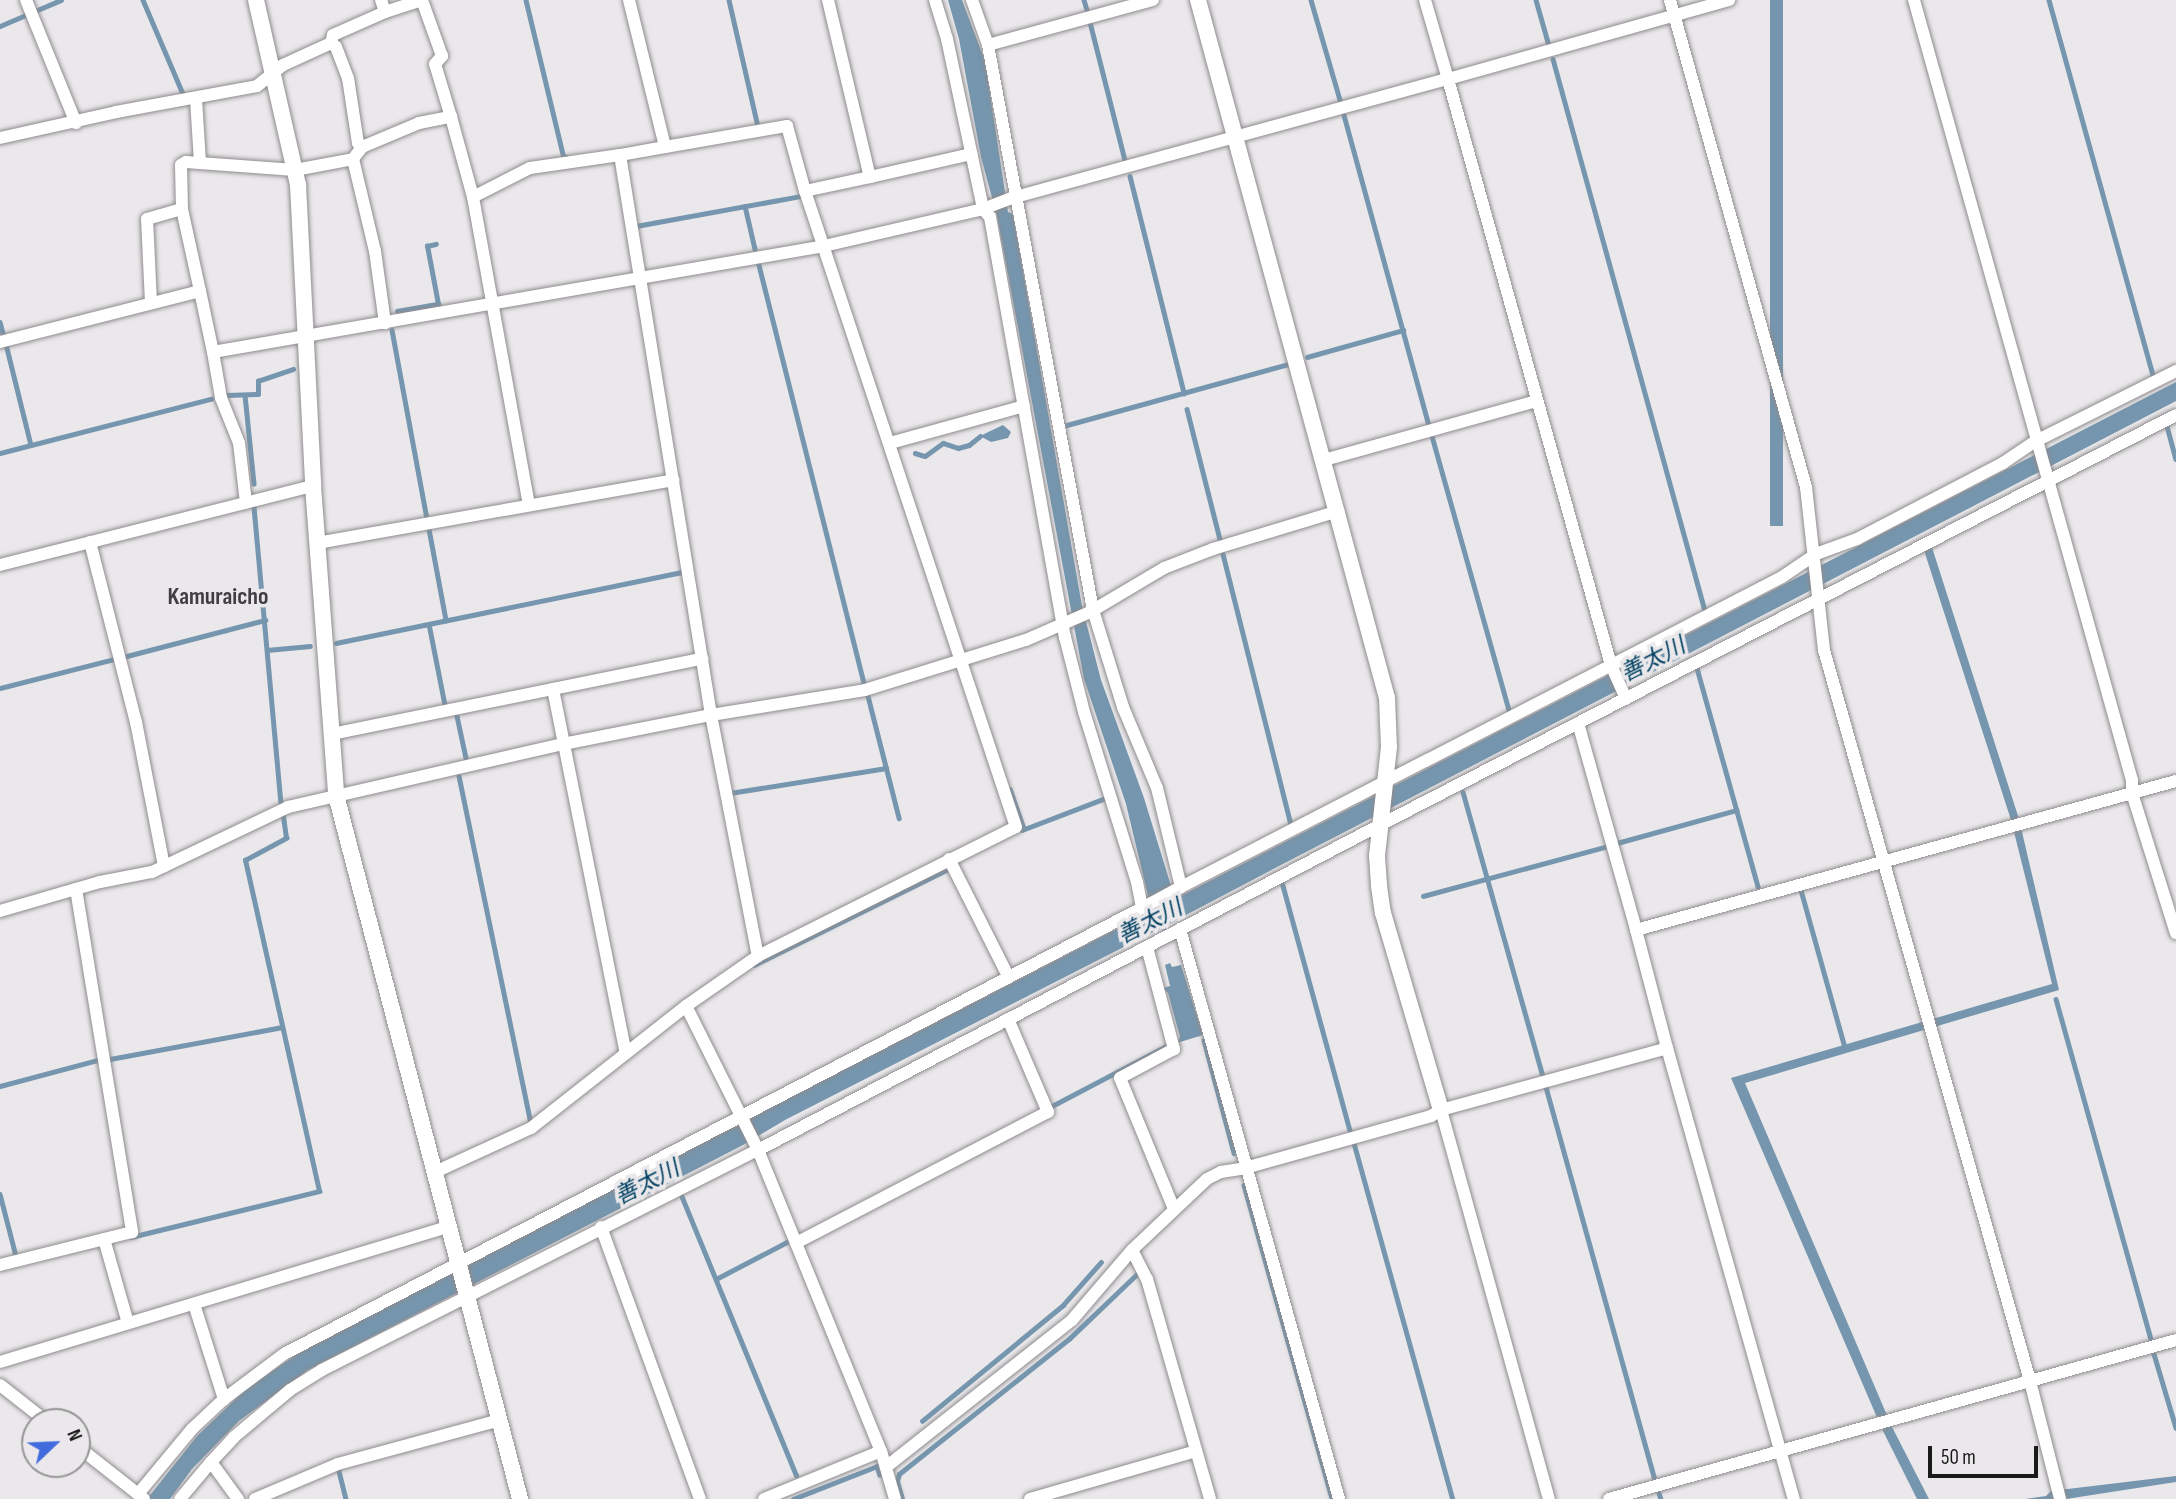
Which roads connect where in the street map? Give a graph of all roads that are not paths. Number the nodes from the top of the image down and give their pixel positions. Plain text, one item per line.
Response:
1 (26, 0) edge
2 (256, 0) edge
3 (422, 0) edge
4 (629, 0) edge
5 (828, 0) edge
6 (935, 0) edge
7 (972, 0) edge
8 (1153, 0) edge
9 (1198, 0) edge
10 (1425, 0) edge
11 (1670, 0) edge
12 (1730, 0) edge
13 (1914, 0) edge
14 (383, 6) edge
15 (1674, 15) junction
16 (331, 43) junction
17 (988, 45) junction
18 (275, 74) junction
19 (1448, 79) junction
20 (196, 99) junction
21 (451, 117) junction
22 (76, 122) junction
23 (1236, 137) junction
24 (0, 138) edge
25 (362, 147) junction
26 (665, 147) junction
27 (971, 154) junction
28 (620, 155) junction
29 (353, 159) junction
30 (200, 163) junction
31 (295, 170) junction
32 (870, 177) junction
33 (805, 191) junction
34 (473, 197) junction
35 (1015, 197) junction
36 (987, 208) junction
37 (182, 209) junction
38 (824, 246) junction
39 (640, 277) junction
40 (200, 291) junction
41 (151, 303) junction
42 (493, 303) junction
43 (386, 323) junction
44 (304, 337) junction
45 (0, 342) edge
46 (213, 352) junction
47 (2176, 371) edge
48 (1537, 401) junction
49 (1024, 406) junction
50 (2176, 415) edge
51 (890, 443) junction
52 (2037, 443) junction
53 (1324, 460) junction
54 (2047, 479) junction
55 (673, 480) junction
56 (313, 486) junction
57 (246, 503) junction
58 (529, 505) junction
59 (1338, 512) junction
60 (90, 542) junction
61 (317, 543) junction
62 (1816, 557) junction
63 (0, 565) edge
64 (1818, 597) junction
65 (1092, 611) junction
66 (1067, 623) junction
67 (702, 659) junction
68 (963, 660) junction
69 (1611, 666) junction
70 (552, 689) junction
71 (1625, 696) junction
72 (712, 715) junction
73 (1578, 723) junction
74 (331, 734) junction
75 (563, 744) junction
76 (2176, 780) edge
77 (1384, 782) junction
78 (2132, 793) junction
79 (336, 795) junction
80 (1380, 823) junction
81 (948, 859) junction
82 (1883, 860) junction
83 (164, 866) junction
84 (1181, 887) junction
85 (76, 889) junction
86 (1142, 908) junction
87 (0, 911) edge
88 (1180, 929) junction
89 (1636, 930) junction
90 (2176, 933) edge
91 (1147, 947) junction
92 (758, 956) junction
93 (1008, 976) junction
94 (686, 1006) junction
95 (1008, 1019) junction
96 (1667, 1048) junction
97 (626, 1053) junction
98 (1441, 1110) junction
99 (741, 1117) junction
100 (756, 1146) junction
101 (1245, 1168) junction
102 (435, 1172) junction
103 (1174, 1209) junction
104 (450, 1226) junction
105 (601, 1227) junction
106 (104, 1239) junction
107 (796, 1243) junction
108 (1132, 1250) junction
109 (460, 1262) junction
110 (0, 1265) edge
111 (468, 1294) junction
112 (194, 1304) junction
113 (128, 1324) junction
114 (2176, 1340) edge
115 (0, 1362) edge
116 (2030, 1381) junction
117 (0, 1385) edge
118 (224, 1399) junction
119 (29, 1408) edge
120 (500, 1420) junction
121 (881, 1451) junction
122 (1196, 1451) junction
123 (1781, 1451) junction
124 (91, 1457) edge
125 (211, 1462) junction
126 (887, 1466) junction
127 (2059, 1493) edge
128 (141, 1497) edge
129 (180, 1499) edge
130 (238, 1499) edge
131 (255, 1499) edge
132 (520, 1499) edge
133 (700, 1499) edge
134 (764, 1499) edge
135 (895, 1499) edge
136 (1030, 1499) edge
137 (1210, 1499) edge
138 (1339, 1499) edge
139 (1549, 1499) edge
140 (1609, 1499) edge
141 (1794, 1499) edge

1 - 22 street
2 - 18 street
3 - 14 street
3 - 21 street
4 - 26 street
5 - 32 street
6 - 27 street
7 - 17 street
8 - 17 street
9 - 23 street
10 - 19 street
11 - 15 street
12 - 15 street
13 - 52 street
14 - 16 street
15 - 19 street
15 - 62 street
16 - 18 street
16 - 25 street
17 - 35 street
18 - 20 street
18 - 31 street
19 - 23 street
19 - 48 street
20 - 22 street
20 - 30 street
21 - 25 street
21 - 34 street
22 - 24 street
23 - 35 street
23 - 53 street
25 - 29 street
26 - 28 street
26 - 33 street
27 - 32 street
27 - 36 street
28 - 34 street
28 - 39 street
29 - 31 street
29 - 43 street
30 - 31 street
30 - 37 street
31 - 44 street
32 - 33 street
33 - 38 street
34 - 42 street
35 - 36 street
35 - 65 street
36 - 38 street
36 - 49 street
37 - 40 street
37 - 41 street
38 - 39 street
38 - 51 street
39 - 42 street
39 - 55 street
40 - 41 street
40 - 46 street
41 - 45 street
42 - 43 street
42 - 58 street
43 - 44 street
44 - 46 street
44 - 56 street
46 - 57 street
47 - 52 street
48 - 53 street
48 - 69 street
49 - 51 street
49 - 66 street
50 - 54 street
51 - 68 street
52 - 54 street
52 - 62 street
53 - 59 street
54 - 64 street
54 - 78 street
55 - 58 street
55 - 67 street
56 - 57 street
56 - 61 street
57 - 60 street
58 - 61 street
59 - 65 street
59 - 77 street
60 - 63 street
60 - 83 street
61 - 74 street
62 - 64 street
62 - 69 street
64 - 71 street
64 - 82 street
65 - 66 street
65 - 84 street
66 - 68 street
66 - 86 street
67 - 70 street
67 - 72 street
68 - 72 street
68 - 81 street
69 - 71 street
69 - 77 street
70 - 74 street
70 - 75 street
71 - 73 street
72 - 75 street
72 - 92 street
73 - 80 street
73 - 89 street
74 - 79 street
75 - 79 street
75 - 97 street
76 - 78 street
77 - 80 street
77 - 84 street
78 - 82 street
78 - 90 street
79 - 83 street
79 - 102 street
80 - 88 street
80 - 98 street
81 - 92 street
81 - 93 street
82 - 89 street
82 - 116 street
83 - 85 street
84 - 86 street
85 - 87 street
85 - 106 street
86 - 93 street
88 - 91 street
88 - 101 street
89 - 96 street
91 - 95 street
91 - 103 street
92 - 94 street
93 - 99 street
94 - 97 street
94 - 99 street
95 - 100 street
95 - 107 street
96 - 98 street
96 - 123 street
97 - 102 street
98 - 101 street
98 - 139 street
99 - 100 street
99 - 109 street
100 - 105 street
100 - 107 street
101 - 103 street
101 - 138 street
102 - 104 street
103 - 108 street
104 - 109 street
104 - 112 street
105 - 111 street
105 - 133 street
106 - 110 street
106 - 113 street
107 - 121 street
108 - 122 street
108 - 126 street
109 - 111 street
109 - 118 street
111 - 120 street
111 - 125 street
112 - 113 street
112 - 118 street
113 - 115 street
114 - 116 street
116 - 123 street
116 - 127 street
117 - 119 street
118 - 128 street
120 - 131 street
120 - 132 street
121 - 126 street
121 - 134 street
122 - 136 street
122 - 137 street
123 - 140 street
123 - 141 street
124 - 128 street
125 - 129 street
125 - 130 street
126 - 135 street

